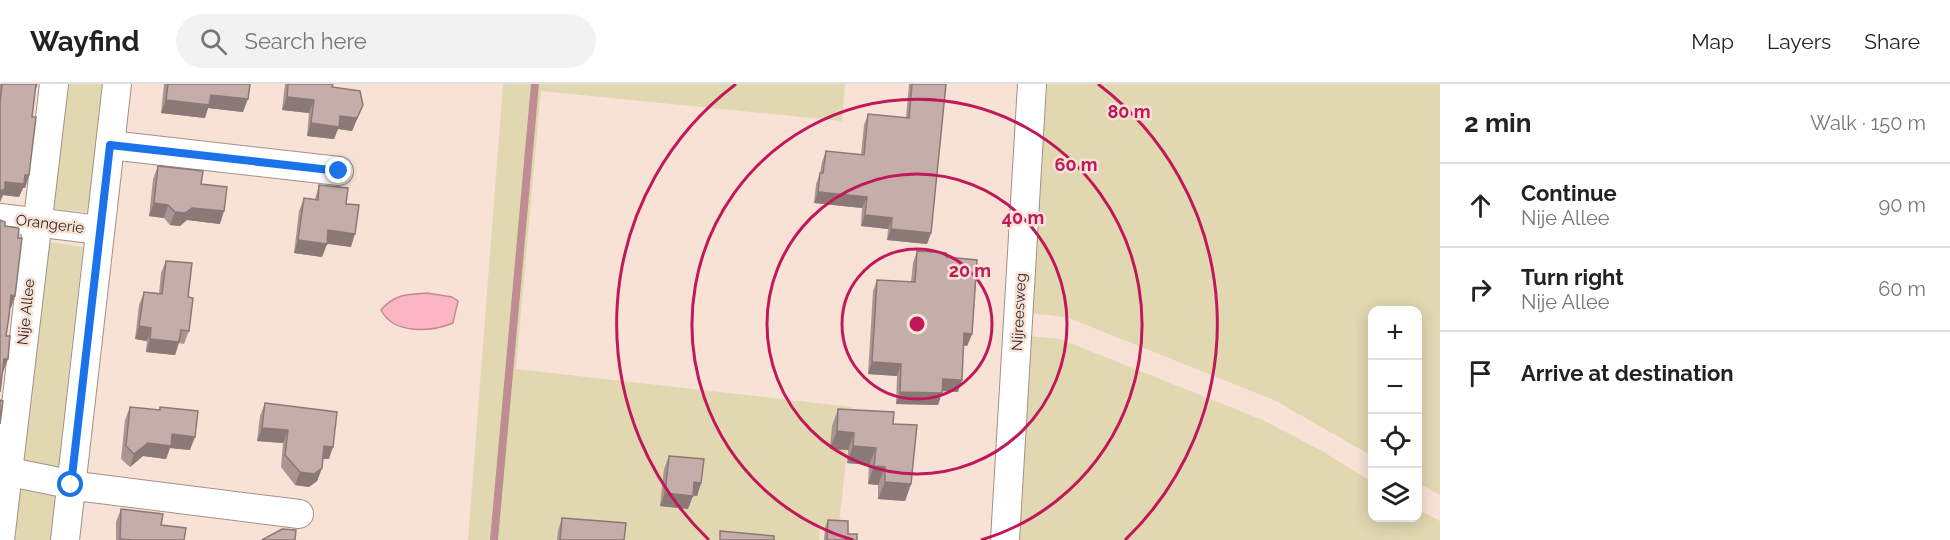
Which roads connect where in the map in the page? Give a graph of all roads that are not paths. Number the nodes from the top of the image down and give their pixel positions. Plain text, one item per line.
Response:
1 (54, 84) edge
2 (117, 84) edge
3 (1032, 84) edge
4 (110, 145) junction
5 (339, 171) dead end
6 (0, 218) edge
7 (36, 222) junction
8 (100, 230) junction
9 (4, 471) edge
10 (71, 485) junction
11 (299, 514) dead end
12 (0, 540) edge
13 (65, 540) edge
14 (1005, 540) edge

1 - 7 street, Nije Allee
2 - 4 street
3 - 14 street, Nijreesweg
4 - 5 street
4 - 8 street
6 - 7 street, Orangerie
7 - 8 street, Orangerie
7 - 9 street, Nije Allee
8 - 10 street
9 - 10 street
9 - 12 street, Nije Allee
10 - 11 street
10 - 13 street

